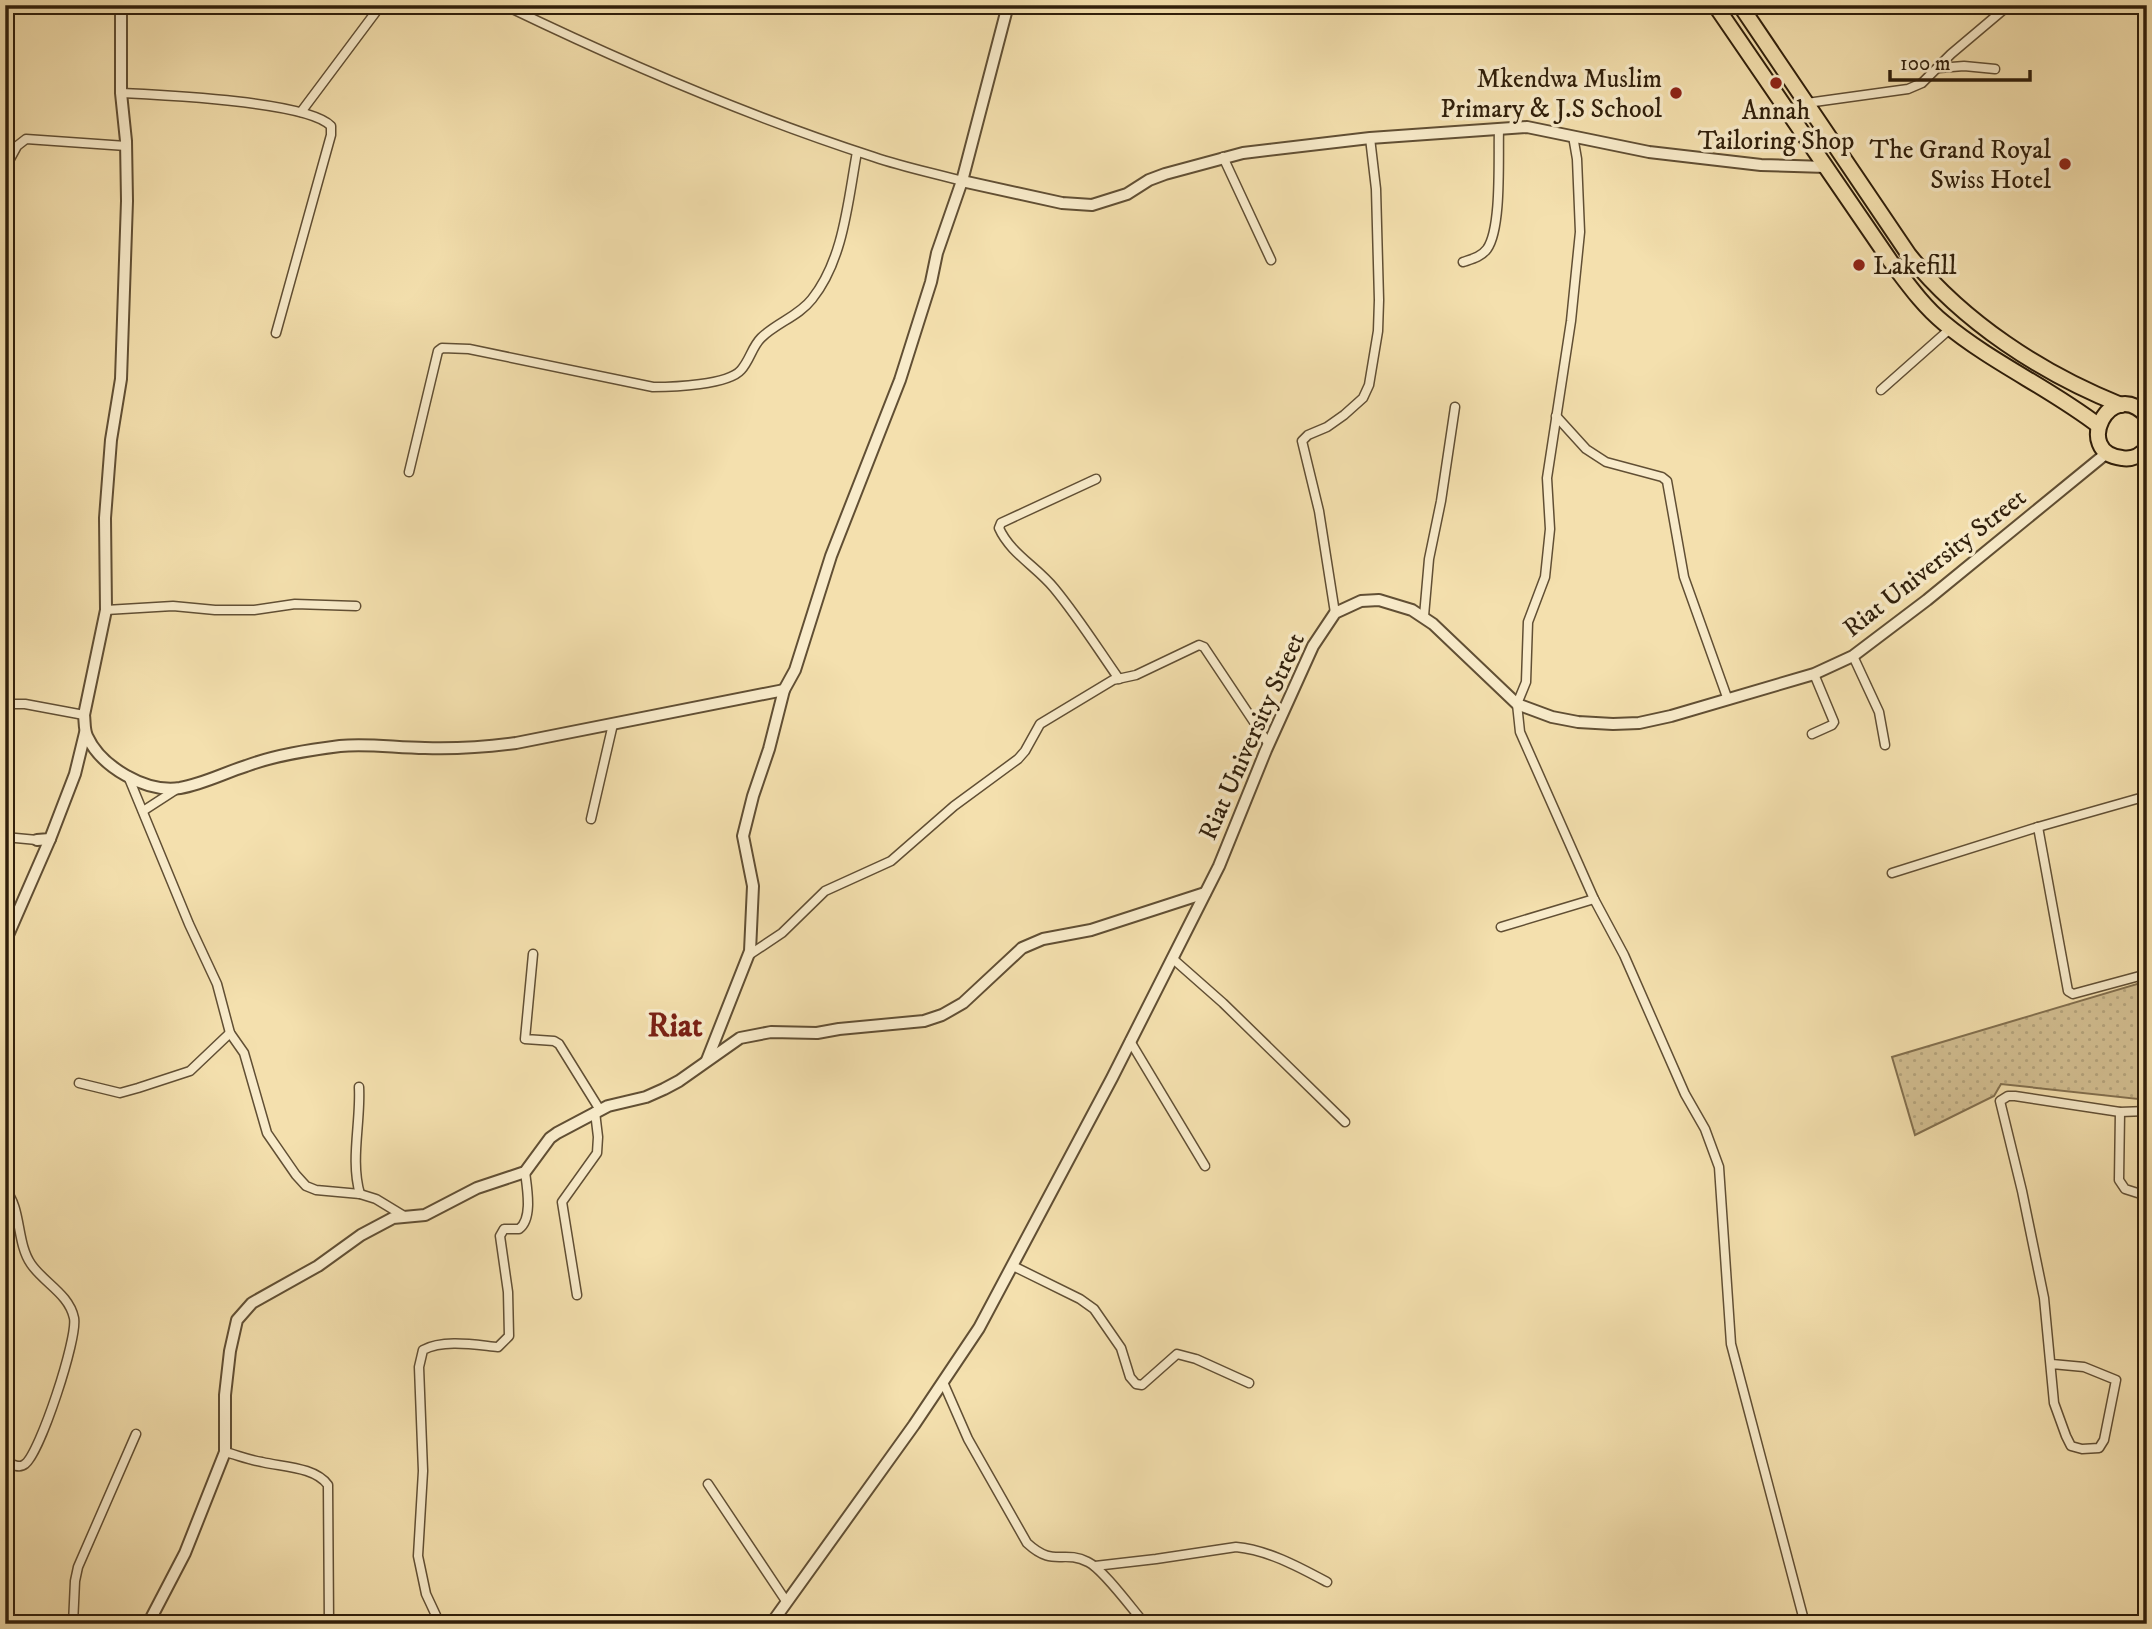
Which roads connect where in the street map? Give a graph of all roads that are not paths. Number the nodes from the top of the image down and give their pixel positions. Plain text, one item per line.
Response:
1 (121, 5) edge
2 (381, 5) edge
3 (503, 5) edge
4 (1008, 5) edge
5 (1715, 5) edge
6 (1740, 5) edge
7 (2009, 5) edge
8 (1939, 68) junction
9 (1994, 69) dead end
10 (121, 93) junction
11 (1807, 103) junction
12 (301, 112) junction
13 (1499, 129) junction
14 (1573, 135) junction
15 (1370, 138) junction
16 (127, 146) junction
17 (858, 152) junction
18 (1223, 157) junction
19 (1826, 167) junction
20 (5, 168) edge
21 (962, 181) junction
22 (1271, 260) dead end
23 (1463, 262) dead end
24 (1951, 328) junction
25 (276, 332) dead end
26 (1881, 390) dead end
27 (2121, 405) junction
28 (1455, 407) dead end
29 (1556, 416) junction
30 (2147, 416) edge
31 (2099, 426) junction
32 (2146, 451) edge
33 (2108, 452) junction
34 (409, 472) dead end
35 (1096, 478) dead end
36 (356, 606) dead end
37 (106, 610) junction
38 (1335, 613) junction
39 (1424, 616) junction
40 (1853, 656) junction
41 (1814, 674) junction
42 (1119, 678) junction
43 (784, 690) junction
44 (1728, 700) junction
45 (5, 704) edge
46 (1517, 704) junction
47 (84, 715) junction
48 (613, 724) junction
49 (85, 733) junction
50 (1812, 734) dead end
51 (1268, 743) junction
52 (1885, 745) dead end
53 (128, 776) junction
54 (179, 788) junction
55 (2147, 796) edge
56 (143, 811) junction
57 (591, 819) dead end
58 (2038, 827) junction
59 (5, 837) edge
60 (50, 839) junction
61 (37, 840) joint
62 (1892, 873) dead end
63 (1205, 893) junction
64 (1594, 898) junction
65 (1501, 927) dead end
66 (5, 942) edge
67 (533, 954) dead end
68 (749, 954) junction
69 (1172, 958) junction
70 (2147, 974) edge
71 (230, 1033) junction
72 (1130, 1041) junction
73 (705, 1063) junction
74 (79, 1083) dead end
75 (359, 1087) dead end
76 (597, 1111) junction
77 (2147, 1111) edge
78 (2120, 1112) junction
79 (1345, 1122) dead end
80 (1205, 1166) dead end
81 (525, 1172) junction
82 (5, 1189) edge
83 (360, 1194) junction
84 (2147, 1196) edge
85 (404, 1216) junction
86 (1013, 1266) junction
87 (577, 1295) dead end
88 (2052, 1364) junction
89 (943, 1382) junction
90 (1250, 1383) dead end
91 (136, 1434) dead end
92 (225, 1452) junction
93 (5, 1461) edge
94 (708, 1484) dead end
95 (1095, 1566) junction
96 (1327, 1582) dead end
97 (786, 1601) junction
98 (73, 1624) edge
99 (148, 1624) edge
100 (329, 1624) edge
101 (440, 1624) edge
102 (771, 1624) edge
103 (1145, 1624) edge
104 (1805, 1624) edge

1 - 10 street
2 - 12 street
3 - 17 street
4 - 21 street
5 - 19 highway
6 - 11 highway
7 - 8 street
8 - 9 street
8 - 11 street
10 - 12 street
10 - 16 street
11 - 27 highway
12 - 25 street
13 - 14 street
13 - 15 street
13 - 23 street
14 - 19 street
14 - 29 street
15 - 18 street
15 - 38 street
16 - 20 street
16 - 37 street
17 - 21 street
17 - 34 street
18 - 21 street
18 - 22 street
19 - 24 highway
21 - 43 street
24 - 26 street
24 - 31 highway
27 - 30 highway
27 - 31 highway
28 - 39 street
29 - 44 street
29 - 46 street
31 - 33 highway
32 - 33 highway
33 - 40 street, Riat University Street
35 - 42 street
36 - 37 street
37 - 47 street
38 - 39 street, Riat University Street
38 - 51 street, Riat University Street
39 - 46 street, Riat University Street
40 - 41 street, Riat University Street
40 - 52 street
41 - 44 street, Riat University Street
41 - 50 street
42 - 51 street
42 - 68 street
43 - 48 street
43 - 68 street
44 - 46 street, Riat University Street
45 - 47 street
46 - 64 street
47 - 49 street
48 - 54 street
48 - 57 street
49 - 53 street
49 - 60 street
51 - 63 street, Riat University Street
53 - 54 street
53 - 56 street
54 - 56 street
55 - 58 street
56 - 71 street
58 - 62 street
58 - 70 street
59 - 61 street
60 - 61 street
60 - 66 street
63 - 69 street, Riat University Street
63 - 73 street
64 - 65 street
64 - 104 street
67 - 76 street
68 - 73 street
69 - 72 street, Riat University Street
69 - 79 street
71 - 74 street
71 - 83 street
72 - 80 street
72 - 86 street, Riat University Street
73 - 76 street
75 - 83 street
76 - 81 street
76 - 87 street
77 - 78 street
78 - 84 street
78 - 88 street
81 - 85 street
81 - 101 street
82 - 93 street
83 - 85 street
85 - 92 street
86 - 89 street, Riat University Street
86 - 90 street
88 - 88 street
89 - 95 street
89 - 97 street, Riat University Street
91 - 98 street
92 - 99 street
92 - 100 street
94 - 97 street
95 - 96 street
95 - 103 street
97 - 102 street, Riat University Street

